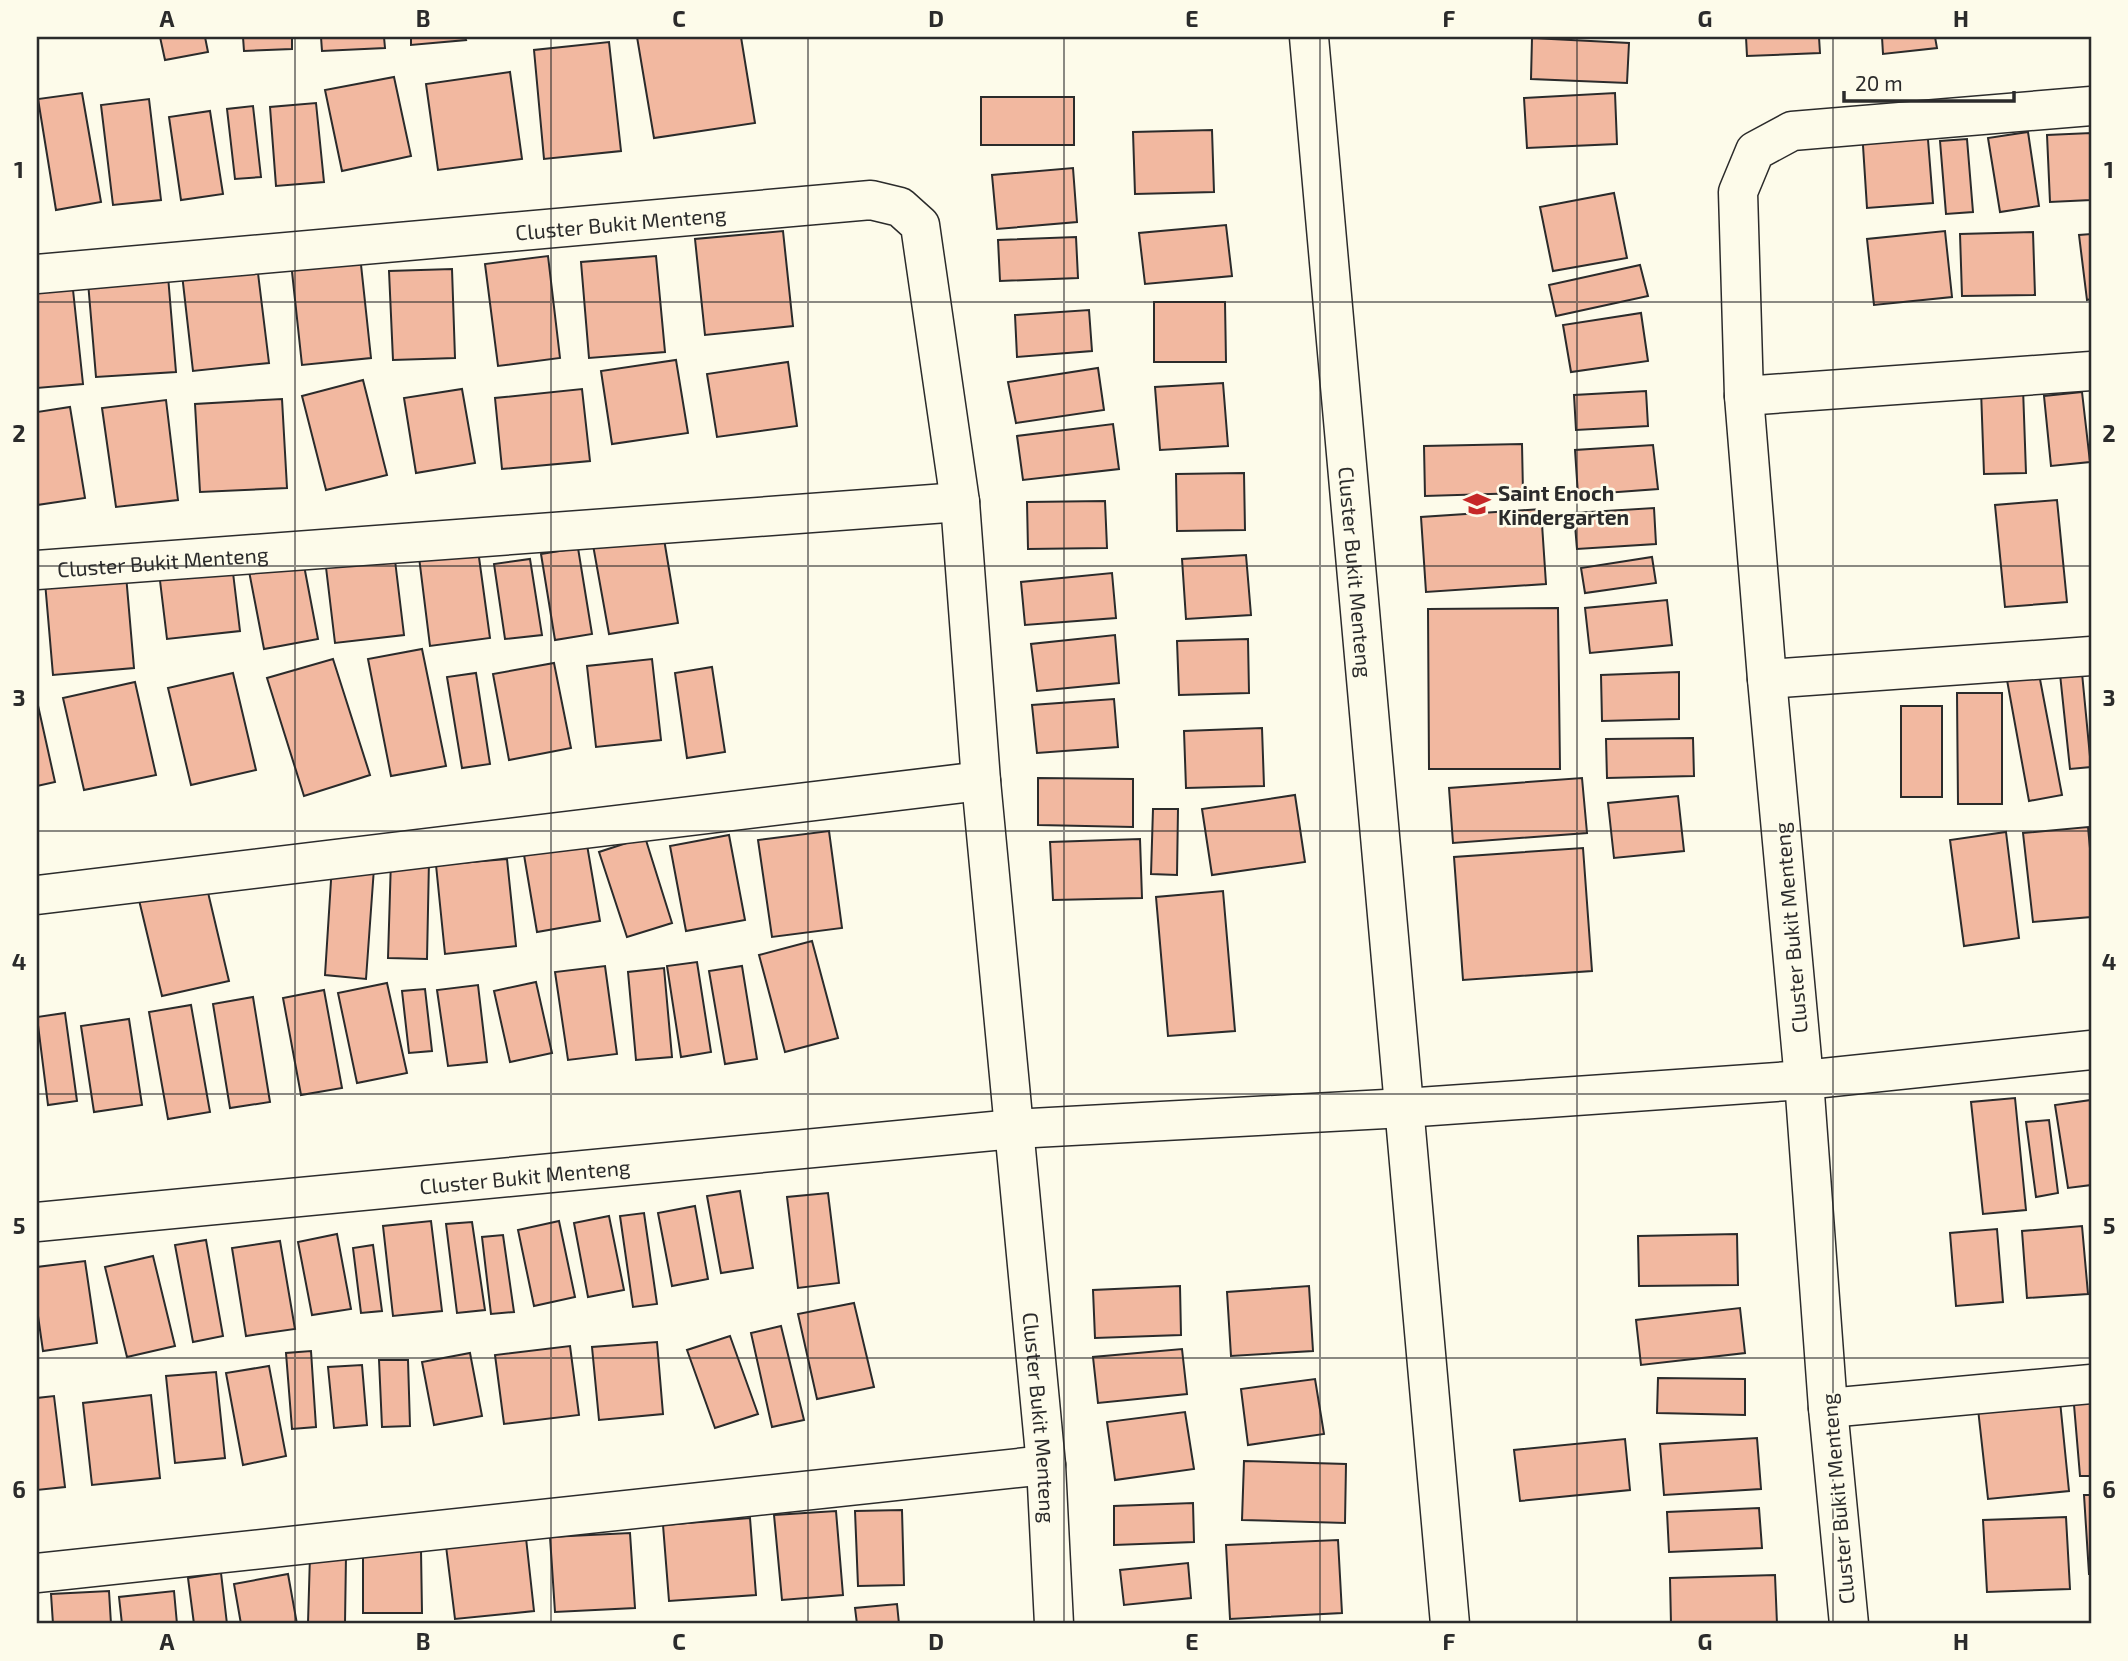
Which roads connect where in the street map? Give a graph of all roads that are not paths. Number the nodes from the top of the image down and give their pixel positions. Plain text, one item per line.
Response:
1 (1309, 37) edge
2 (2091, 106) edge
3 (37, 274) edge
4 (2091, 371) edge
5 (1744, 396) junction
6 (960, 502) junction
7 (37, 570) edge
8 (2091, 656) edge
9 (1767, 678) junction
10 (981, 781) junction
11 (37, 895) edge
12 (2091, 1050) edge
13 (1804, 1080) junction
14 (1404, 1108) junction
15 (1014, 1129) junction
16 (37, 1222) edge
17 (2091, 1384) edge
18 (1828, 1408) junction
19 (1045, 1465) junction
20 (37, 1573) edge
21 (1054, 1624) edge
22 (1450, 1624) edge
23 (1849, 1624) edge

1 - 14 street, Cluster Bukit Menteng
2 - 5 street, Cluster Bukit Menteng
3 - 6 street, Cluster Bukit Menteng
4 - 5 street
5 - 9 street, Cluster Bukit Menteng
6 - 7 street, Cluster Bukit Menteng
6 - 10 street, Cluster Bukit Menteng
8 - 9 street
9 - 13 street, Cluster Bukit Menteng
10 - 11 street
10 - 15 street, Cluster Bukit Menteng
12 - 13 street, Cluster Bukit Menteng
13 - 14 street, Cluster Bukit Menteng
13 - 18 street, Cluster Bukit Menteng
14 - 15 street, Cluster Bukit Menteng
14 - 22 street, Cluster Bukit Menteng
15 - 16 street, Cluster Bukit Menteng
15 - 19 street, Cluster Bukit Menteng
17 - 18 street
18 - 23 street, Cluster Bukit Menteng
19 - 20 street
19 - 21 street, Cluster Bukit Menteng

